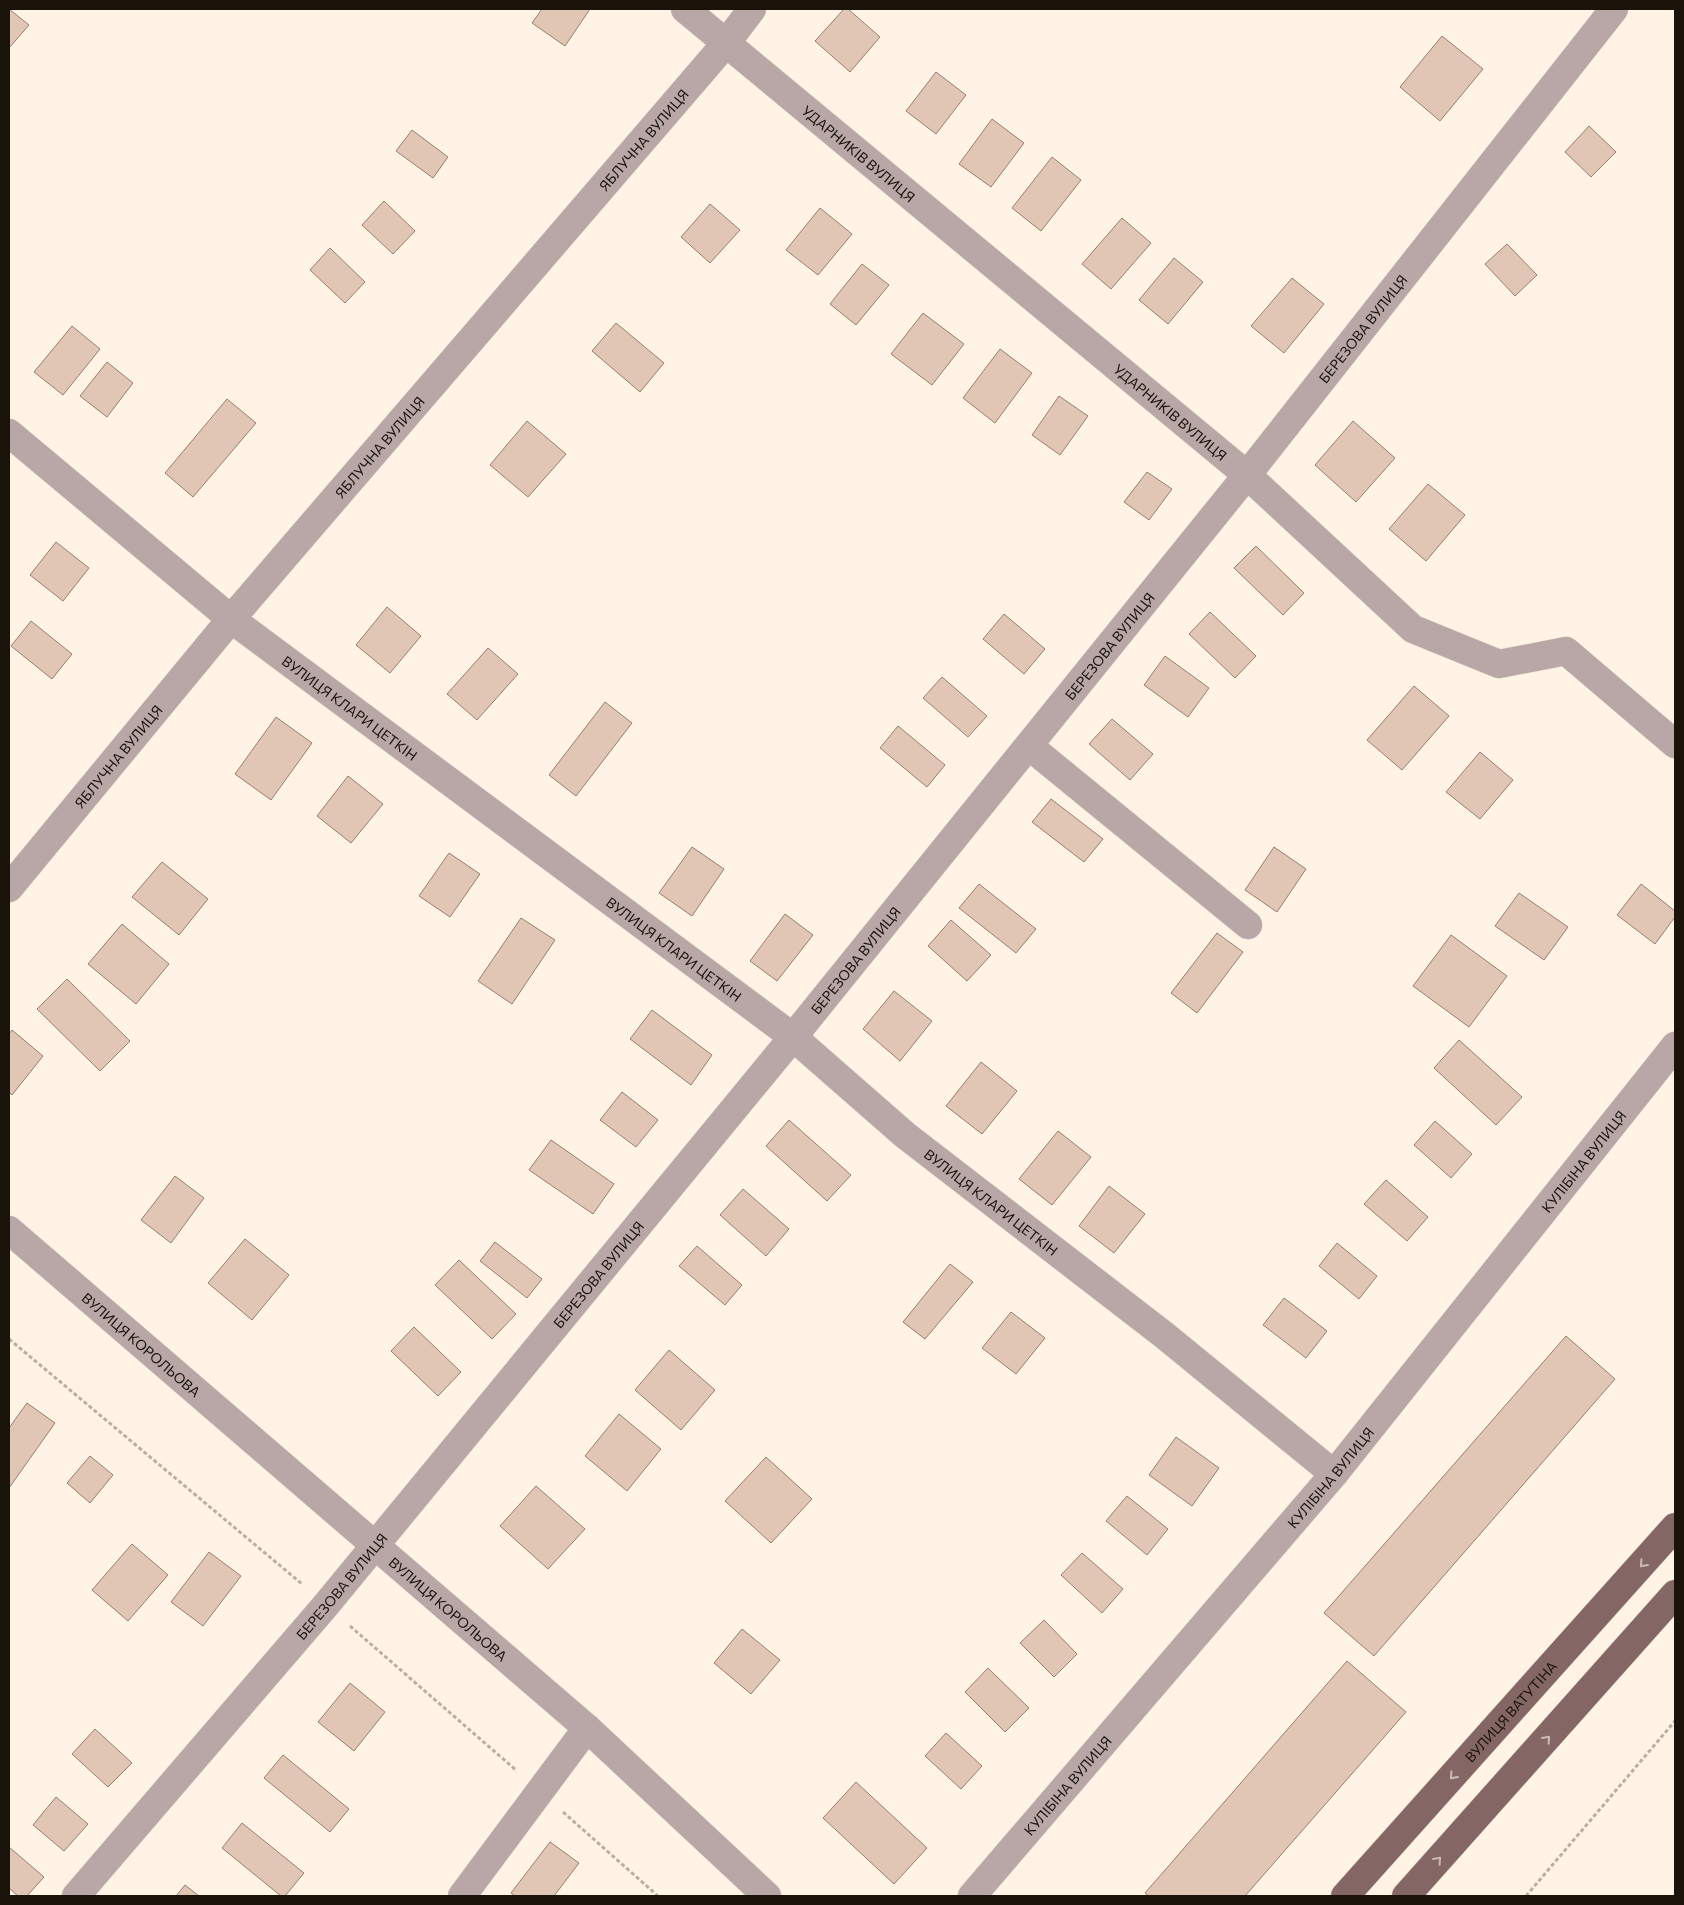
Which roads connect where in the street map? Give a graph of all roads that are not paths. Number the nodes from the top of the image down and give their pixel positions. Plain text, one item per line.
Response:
1 (685, 9) edge
2 (752, 9) edge
3 (1614, 9) edge
4 (727, 42) junction
5 (9, 433) edge
6 (1247, 475) junction
7 (231, 620) junction
8 (1675, 744) edge
9 (1028, 746) junction
10 (9, 888) edge
11 (1248, 925) dead end
12 (793, 1036) junction
13 (1675, 1046) edge
14 (9, 1230) edge
15 (1334, 1474) junction
16 (1675, 1527) edge
17 (375, 1546) junction
18 (1675, 1594) edge
19 (588, 1728) junction
20 (76, 1896) edge
21 (462, 1896) edge
22 (767, 1896) edge
23 (972, 1896) edge
24 (1345, 1896) edge
25 (1406, 1896) edge

1 - 4 street, УДАРНИКІВ ВУЛИЦЯ
2 - 4 street, ЯБЛУЧНА ВУЛИЦЯ
3 - 6 street, БЕРЕЗОВА ВУЛИЦЯ
4 - 6 street, УДАРНИКІВ ВУЛИЦЯ
4 - 7 street, ЯБЛУЧНА ВУЛИЦЯ
5 - 7 street, ВУЛИЦЯ КЛАРИ ЦЕТКІН
6 - 8 street, УДАРНИКІВ ВУЛИЦЯ
6 - 9 street, БЕРЕЗОВА ВУЛИЦЯ
7 - 10 street, ЯБЛУЧНА ВУЛИЦЯ
7 - 12 street, ВУЛИЦЯ КЛАРИ ЦЕТКІН
9 - 11 street
9 - 12 street, БЕРЕЗОВА ВУЛИЦЯ
12 - 15 street, ВУЛИЦЯ КЛАРИ ЦЕТКІН
12 - 17 street, БЕРЕЗОВА ВУЛИЦЯ
13 - 15 street, КУЛІБІНА ВУЛИЦЯ
14 - 17 street, ВУЛИЦЯ КОРОЛЬОВА
15 - 23 street, КУЛІБІНА ВУЛИЦЯ
16 -> 24 main road, ВУЛИЦЯ ВАТУТІНА
17 - 19 street, ВУЛИЦЯ КОРОЛЬОВА
17 - 20 street, БЕРЕЗОВА ВУЛИЦЯ
25 -> 18 main road
19 - 21 street
19 - 22 street, ВУЛИЦЯ КОРОЛЬОВА

